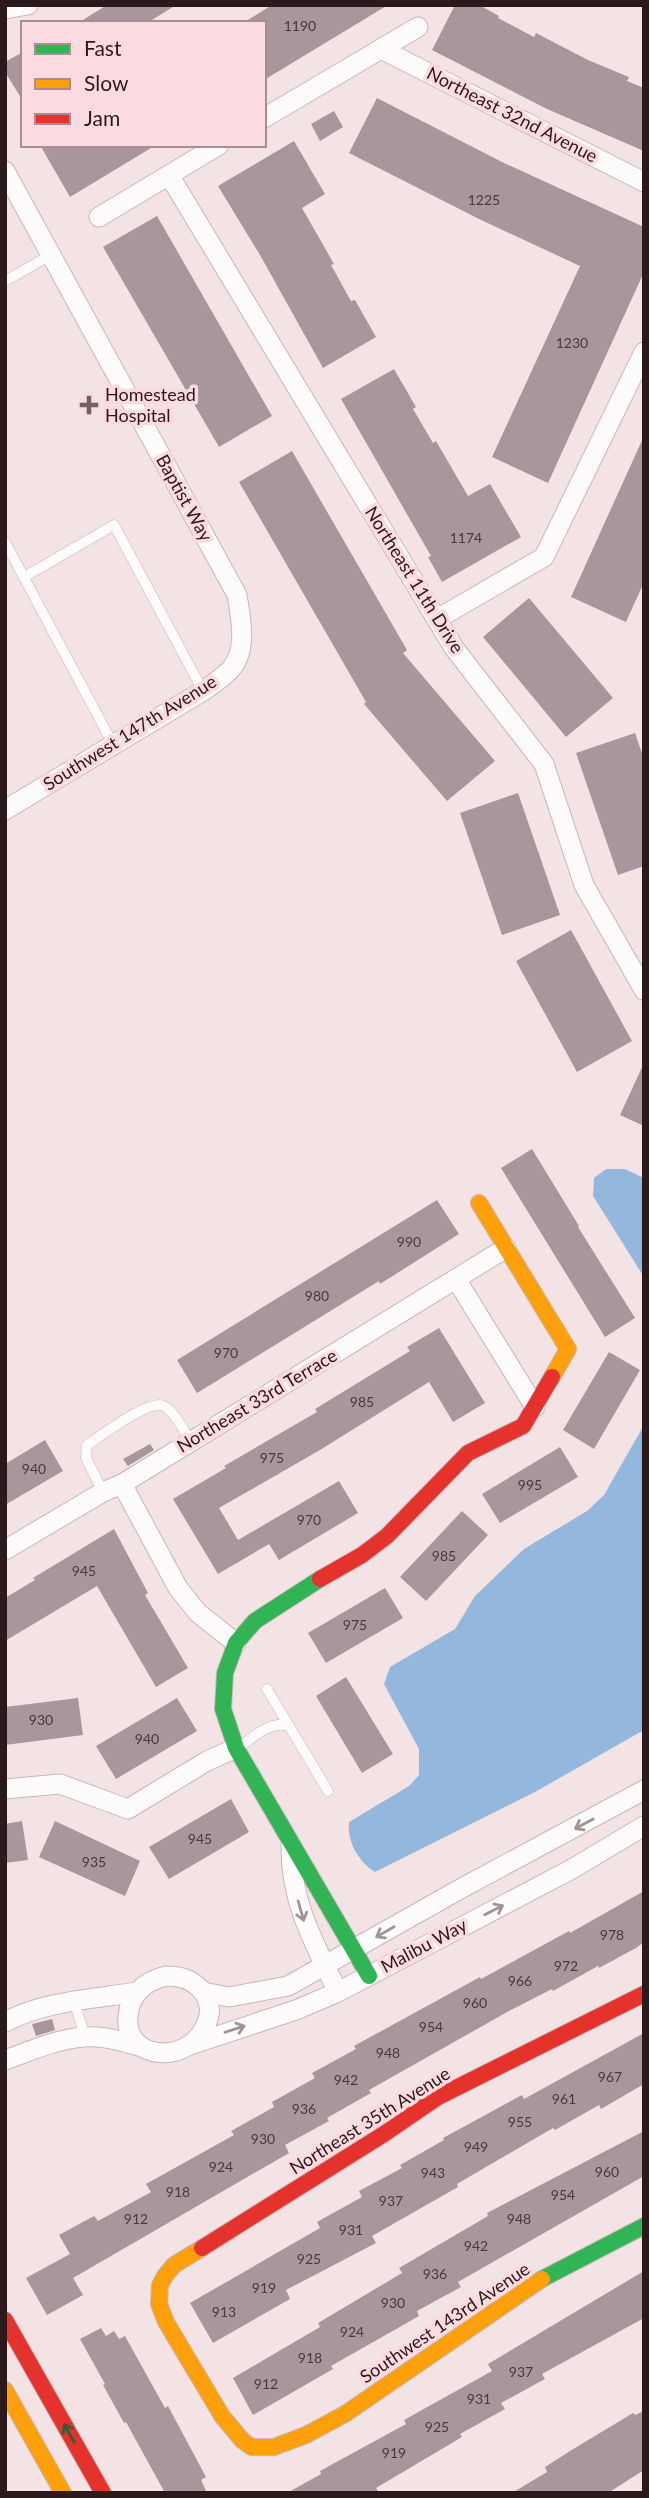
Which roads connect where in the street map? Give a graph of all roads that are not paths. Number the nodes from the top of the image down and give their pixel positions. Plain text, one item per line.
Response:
1 (28, 5) edge
2 (5, 9) edge
3 (418, 27) dead end
4 (381, 49) junction
5 (266, 117) edge
6 (216, 147) edge
7 (6, 174) edge
8 (169, 175) junction
9 (644, 182) edge
10 (99, 217) dead end
11 (51, 255) junction
12 (5, 281) edge
13 (644, 352) edge
14 (5, 542) edge
15 (24, 577) junction
16 (436, 619) junction
17 (241, 645) joint
18 (203, 691) junction
19 (114, 746) junction
20 (5, 810) edge
21 (644, 990) edge
22 (479, 1203) dead end
23 (506, 1248) junction
24 (456, 1279) junction
25 (535, 1408) junction
26 (191, 1442) junction
27 (122, 1484) junction
28 (103, 1492) junction
29 (5, 1550) edge
30 (236, 1643) junction
31 (267, 1689) dead end
32 (289, 1726) junction
33 (236, 1748) junction
34 (5, 1789) edge
35 (644, 1790) edge
36 (328, 1791) dead end
37 (644, 1826) edge
38 (291, 1844) junction
39 (354, 1950) junction
40 (325, 1966) junction
41 (369, 1976) junction
42 (137, 1992) junction
43 (202, 1992) junction
44 (338, 1992) junction
45 (644, 1994) edge
46 (74, 2001) junction
47 (5, 2022) edge
48 (85, 2037) junction
49 (194, 2044) junction
50 (142, 2048) junction
51 (5, 2060) edge
52 (644, 2226) edge
53 (5, 2320) edge
54 (5, 2390) edge
55 (268, 2449) joint
56 (63, 2493) edge
57 (103, 2493) edge

1 - 2 street
3 - 4 street
4 - 5 street
4 - 9 street, Northeast 32nd Avenue
6 - 8 street
7 - 11 street, Baptist Way
8 - 10 street
8 - 16 street, Northeast 11th Drive
11 - 12 lane
11 - 17 street, Baptist Way
13 - 16 street
14 - 15 lane
15 - 18 lane
15 - 19 lane
16 - 21 street, Northeast 11th Drive
17 - 18 street, Southwest 147th Avenue
18 - 19 street, Southwest 147th Avenue
19 - 20 street, Southwest 147th Avenue
22 - 23 street
23 - 24 street, Northeast 33rd Terrace
23 - 25 street
24 - 25 street
24 - 26 street, Northeast 33rd Terrace
25 - 30 street
26 - 27 street, Northeast 33rd Terrace
26 - 28 lane
27 - 28 street, Northeast 33rd Terrace
27 - 30 street
28 - 29 street, Northeast 33rd Terrace
30 - 33 street
31 - 32 lane
32 - 33 lane
32 - 36 lane
33 - 34 street
33 - 38 street
35 -> 39 street, Malibu Way
41 -> 37 street, Malibu Way
38 - 39 street
38 -> 40 street
39 - 40 street, Malibu Way
39 - 41 street
40 - 43 street, Malibu Way
40 - 44 street
41 - 44 street, Malibu Way
42 - 43 street, Malibu Way
42 - 46 street, Malibu Way
42 - 50 street
43 - 49 street
49 -> 44 street, Malibu Way
45 - 55 street, Northeast 35th Avenue
46 - 47 street, Malibu Way
46 - 48 lane
48 - 50 street, Malibu Way
48 - 51 street, Malibu Way
49 - 50 street, Malibu Way
52 - 55 street, Southwest 143rd Avenue
57 -> 53 street
54 - 56 street

